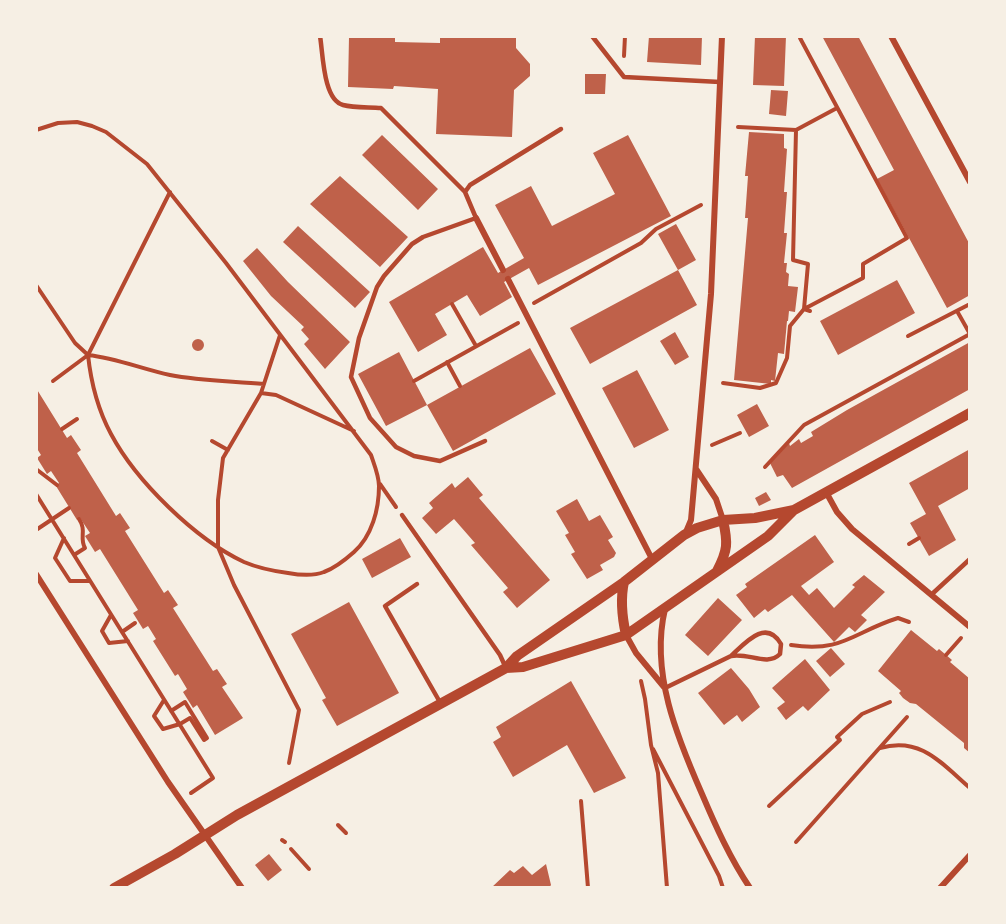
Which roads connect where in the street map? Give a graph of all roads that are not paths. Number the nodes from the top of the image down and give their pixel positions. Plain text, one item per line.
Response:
1 (320, 36) edge
2 (592, 36) edge
3 (722, 36) edge
4 (891, 36) edge
5 (720, 82) junction
6 (561, 129) dead end
7 (970, 183) edge
8 (465, 192) junction
9 (476, 218) junction
10 (503, 270) dead end
11 (508, 279) dead end
12 (970, 412) edge
13 (485, 441) dead end
14 (696, 468) junction
15 (826, 492) junction
16 (794, 510) junction
17 (402, 515) road end
18 (723, 520) junction
19 (684, 535) junction
20 (652, 559) junction
21 (970, 560) edge
22 (716, 573) junction
23 (36, 574) edge
24 (624, 582) junction
25 (417, 584) dead end
26 (931, 595) junction
27 (665, 608) junction
28 (970, 627) edge
29 (626, 635) junction
30 (731, 656) junction
31 (506, 668) junction
32 (665, 687) junction
33 (441, 704) junction
34 (205, 836) junction
35 (970, 855) edge
36 (114, 888) edge
37 (242, 888) edge
38 (750, 888) edge
39 (940, 888) edge

1 - 8 lane
2 - 5 lane
3 - 5 street
4 - 7 street
5 - 14 street
6 - 8 lane
8 - 9 lane
9 - 10 street
9 - 13 lane
11 - 20 street
12 - 15 street
14 - 18 street
14 - 19 street
15 - 16 street
15 - 26 street
16 - 18 street
16 - 22 street
17 - 31 lane
18 - 19 street
18 - 22 street
19 - 20 street
20 - 24 street
21 - 26 lane
22 - 27 street
23 - 34 street
24 - 29 street
24 - 31 street
25 - 33 lane
26 - 28 street
27 - 29 street
27 - 32 street
29 - 31 street
29 - 32 street
30 - 30 lane
30 - 32 lane
31 - 33 street
32 - 38 street
33 - 34 street
34 - 36 street
34 - 37 street
35 - 39 street

